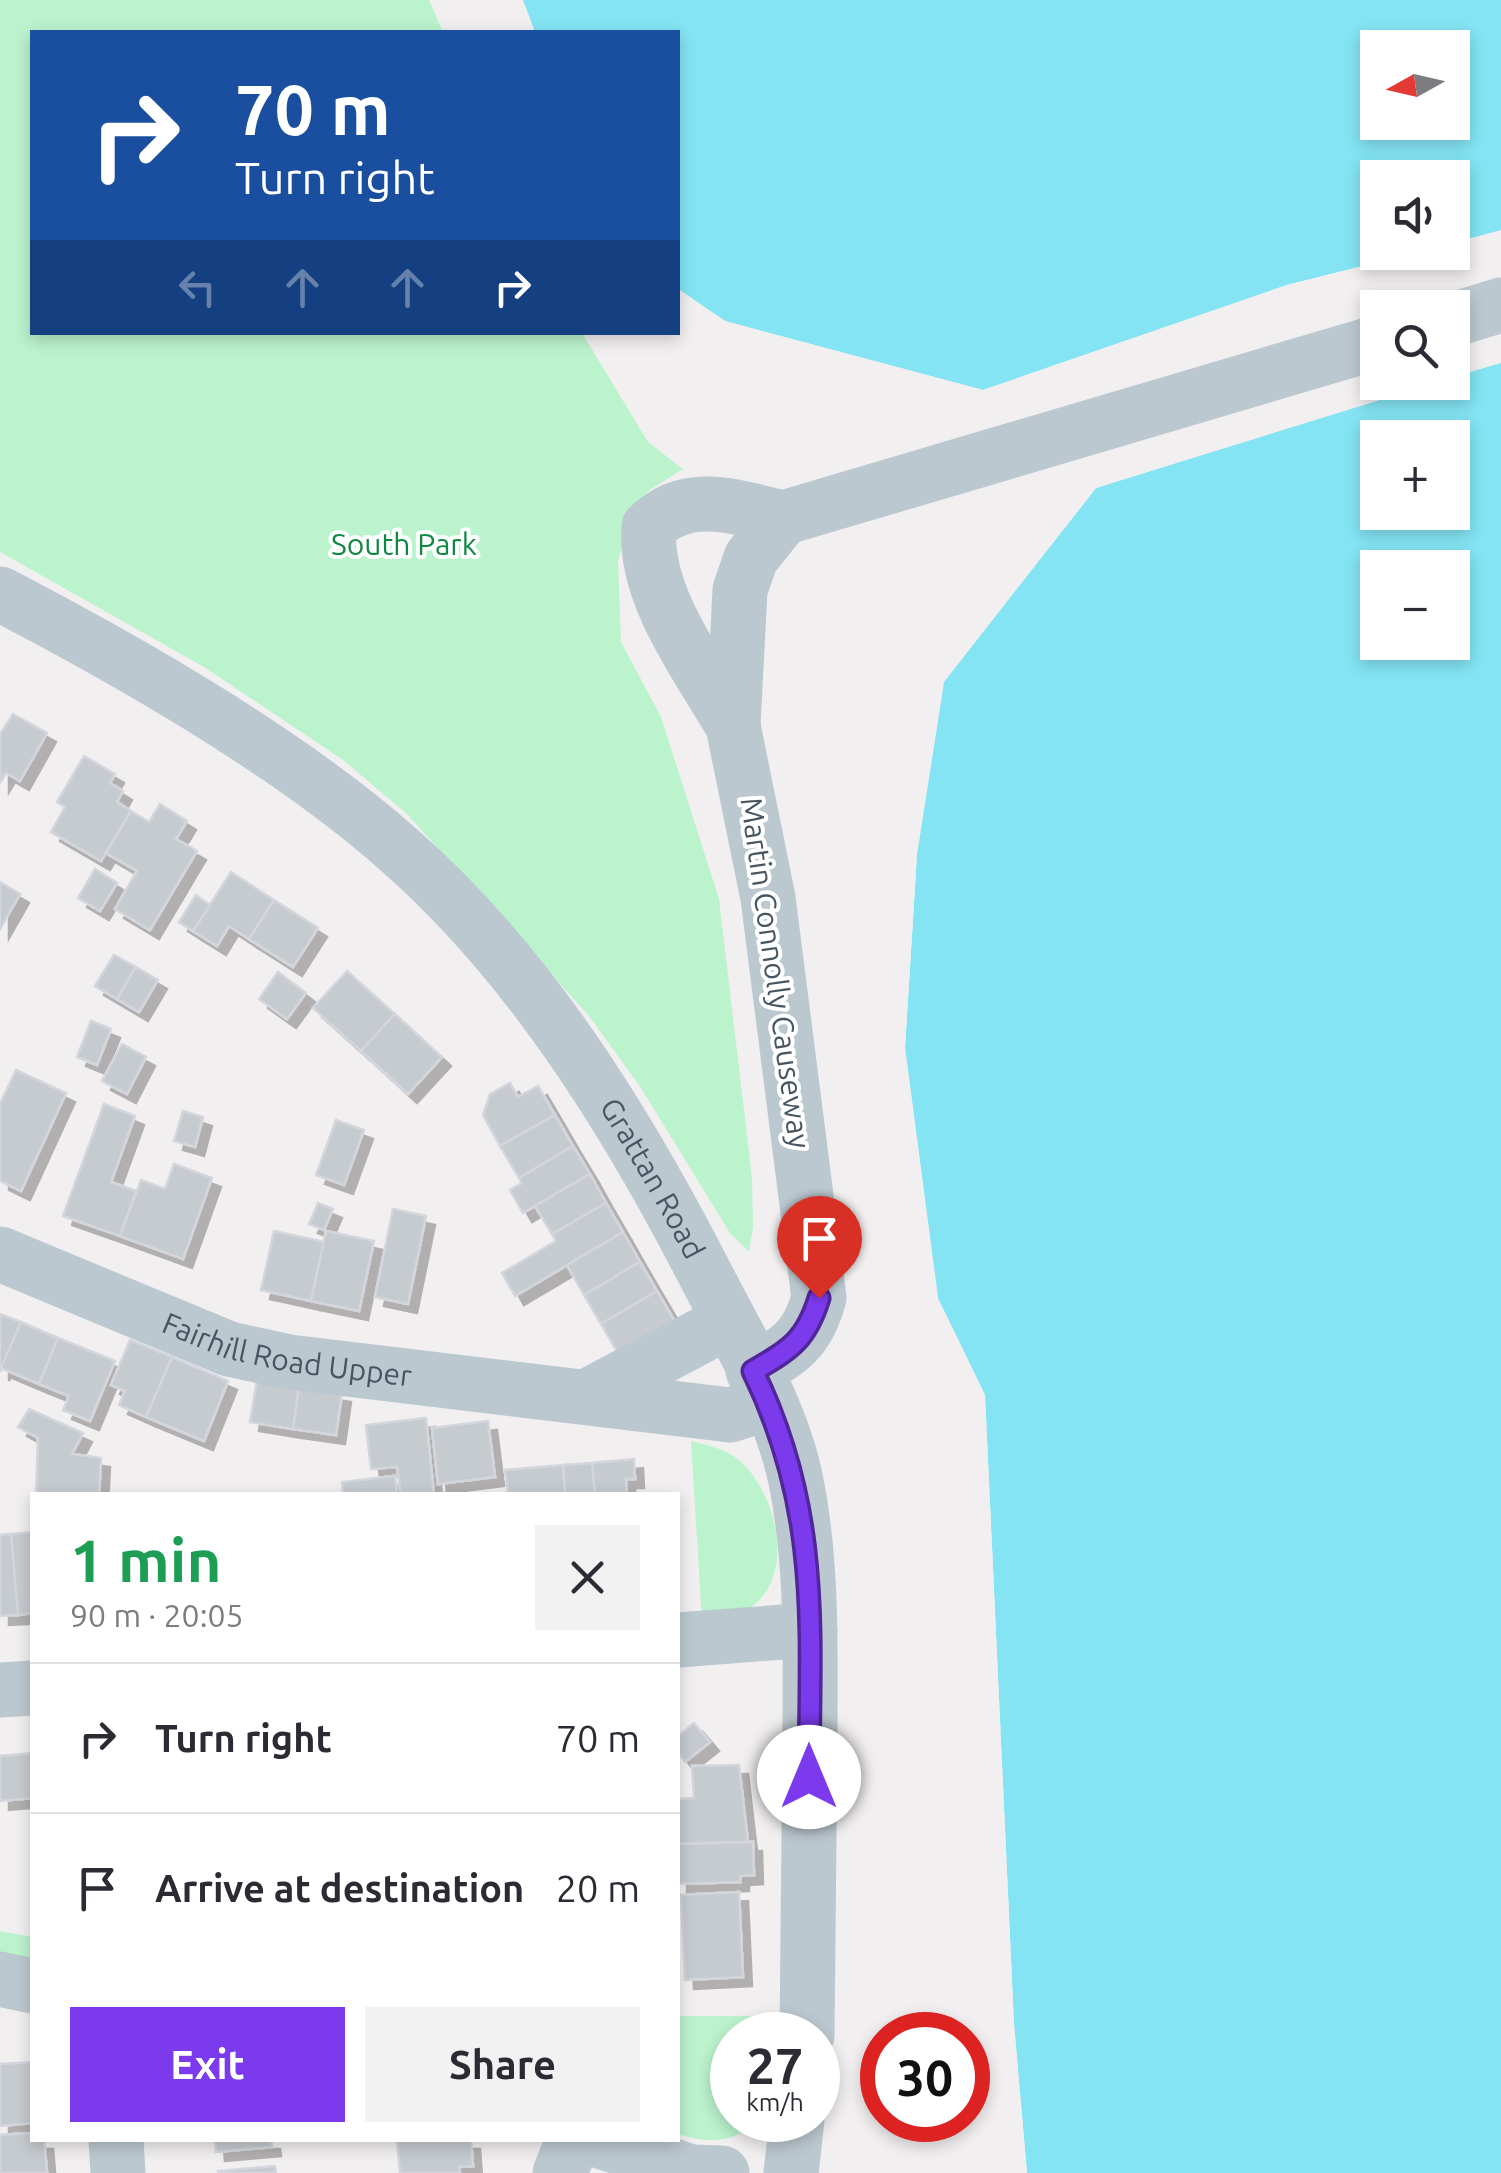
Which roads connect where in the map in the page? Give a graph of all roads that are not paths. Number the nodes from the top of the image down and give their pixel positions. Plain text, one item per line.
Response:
1 (1501, 306) edge
2 (1470, 315) edge
3 (1360, 347) edge
4 (783, 518) junction
5 (0, 594) edge
6 (734, 726) junction
7 (0, 1254) edge
8 (728, 1321) junction
9 (761, 1387) junction
10 (588, 1396) junction
11 (810, 1630) junction
12 (680, 1640) edge
13 (30, 1688) edge
14 (0, 1690) edge
15 (0, 1979) edge
16 (30, 1986) edge
17 (807, 2012) edge
18 (116, 2142) edge
19 (573, 2142) edge
20 (602, 2142) edge
21 (118, 2173) edge
22 (560, 2173) edge
23 (722, 2173) edge

1 - 2 street
3 - 4 street, Martin Connolly Causeway
4 - 6 street, Martin Connolly Causeway
4 - 6 street, Martin Connolly Causeway
5 - 8 street, Grattan Road
6 - 9 street, Martin Connolly Causeway
7 - 10 street, Fairhill Road Upper
8 - 9 street, Grattan Road
8 - 10 street
9 - 10 street, Fairhill Road Upper
9 - 11 street, Grattan Road
11 - 12 street
11 - 17 street, Grattan Road
13 - 14 street
15 - 16 street
18 - 21 street
19 - 22 street
20 - 23 street

